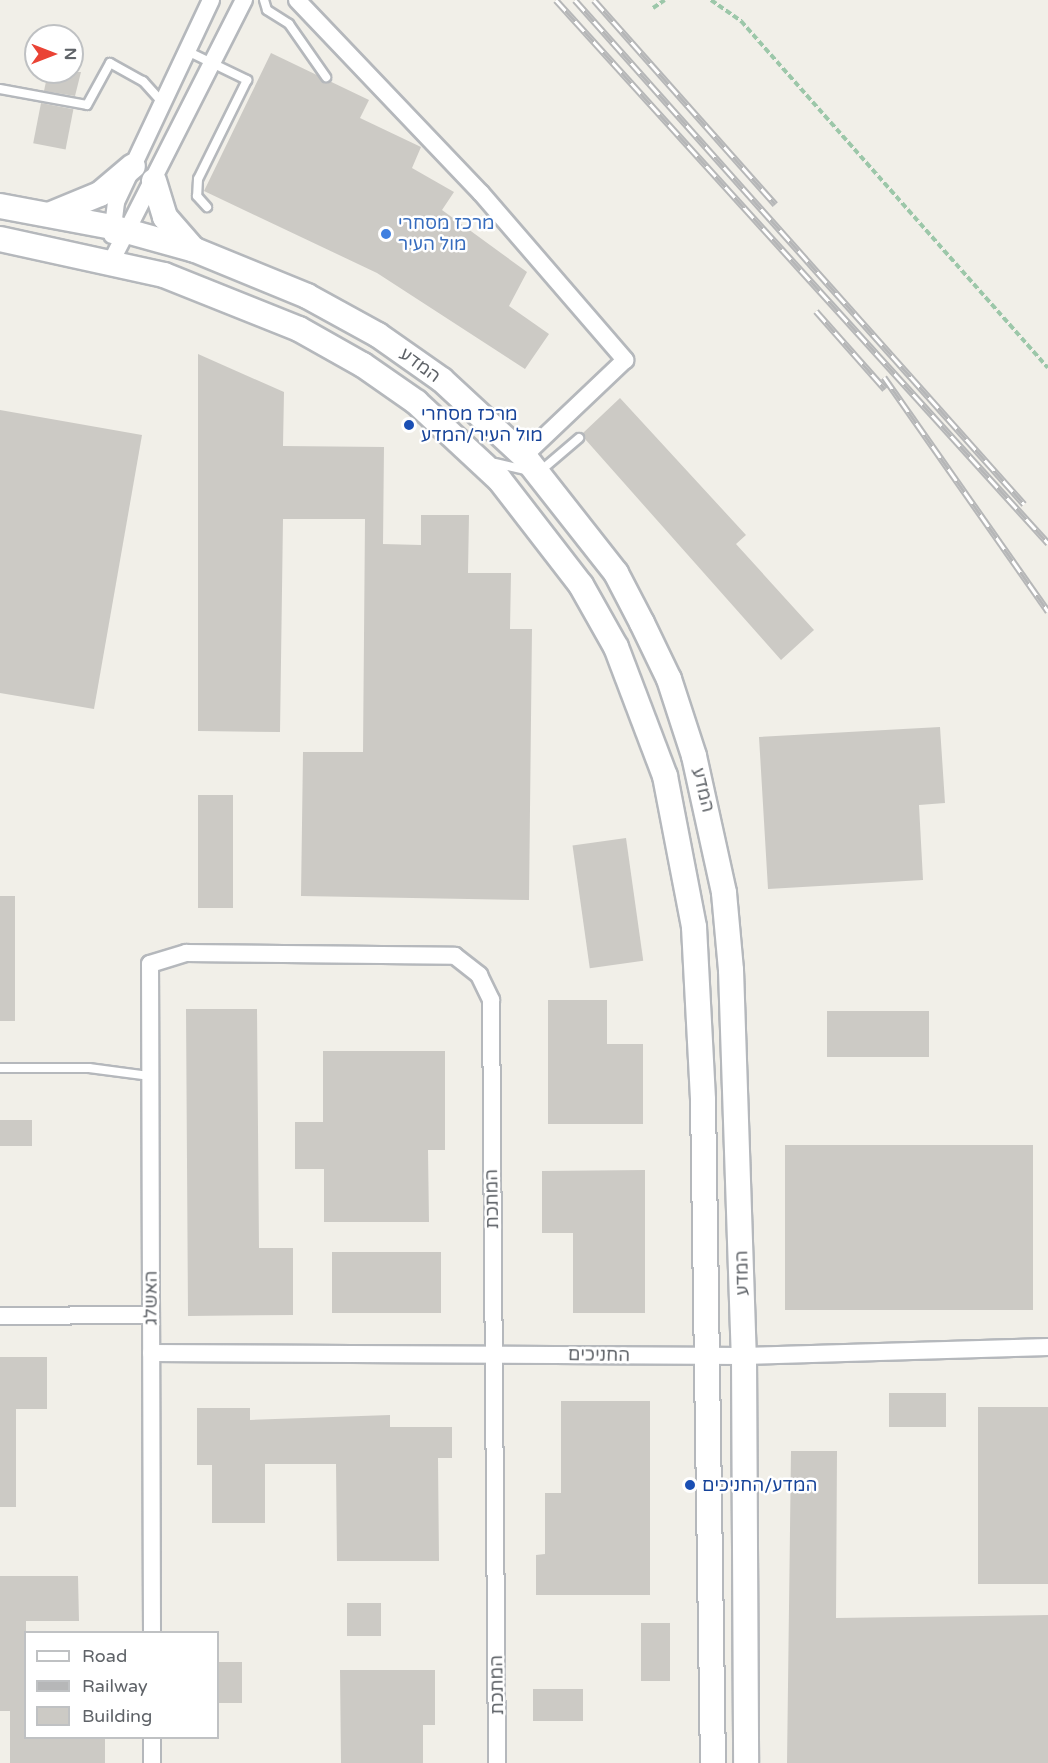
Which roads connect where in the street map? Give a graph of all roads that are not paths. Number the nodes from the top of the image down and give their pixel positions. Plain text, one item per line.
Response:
1 (211, 0) edge
2 (244, 0) edge
3 (264, 0) edge
4 (297, 0) edge
5 (187, 51) junction
6 (213, 63) junction
7 (326, 77) dead end
8 (0, 89) edge
9 (163, 103) junction
10 (133, 166) junction
11 (154, 181) junction
12 (0, 206) edge
13 (207, 207) dead end
14 (51, 214) junction
15 (121, 229) junction
16 (0, 239) edge
17 (195, 250) junction
18 (112, 260) junction
19 (579, 438) dead end
20 (478, 458) junction
21 (531, 465) junction
22 (150, 964) joint
23 (0, 1068) edge
24 (150, 1076) junction
25 (151, 1315) junction
26 (0, 1316) edge
27 (1048, 1347) edge
28 (151, 1353) junction
29 (494, 1353) junction
30 (708, 1356) junction
31 (744, 1356) junction
32 (152, 1631) edge
33 (152, 1739) edge
34 (152, 1763) edge
35 (497, 1763) edge
36 (713, 1763) edge
37 (746, 1763) edge

1 - 5 street
2 - 6 street
3 - 7 lane
4 - 21 street
5 - 6 lane
5 - 9 street
6 - 11 street
6 - 13 lane
8 - 9 lane
9 - 10 street
10 - 14 street
10 - 15 street
11 - 15 street
11 - 17 street
12 - 14 street, המדע
14 - 15 street, המדע
15 - 17 street, המדע
15 - 18 street
16 - 18 street, המדע
17 - 21 street, המדע
18 - 20 street, המדע
19 - 21 lane
20 - 21 lane
20 - 30 street, המדע
21 - 31 street, המדע
22 - 24 street, האשלג
22 - 29 street, המתכת
23 - 24 lane
24 - 25 street, האשלג
25 - 26 street
25 - 28 street, האשלג
27 - 31 street, החניכים
28 - 29 street, החניכים
28 - 32 street, האשלג
29 - 30 street, החניכים
29 - 35 street, המתכת
30 - 31 street, החניכים
30 - 36 street, המדע
31 - 37 street, המדע
33 - 34 street

